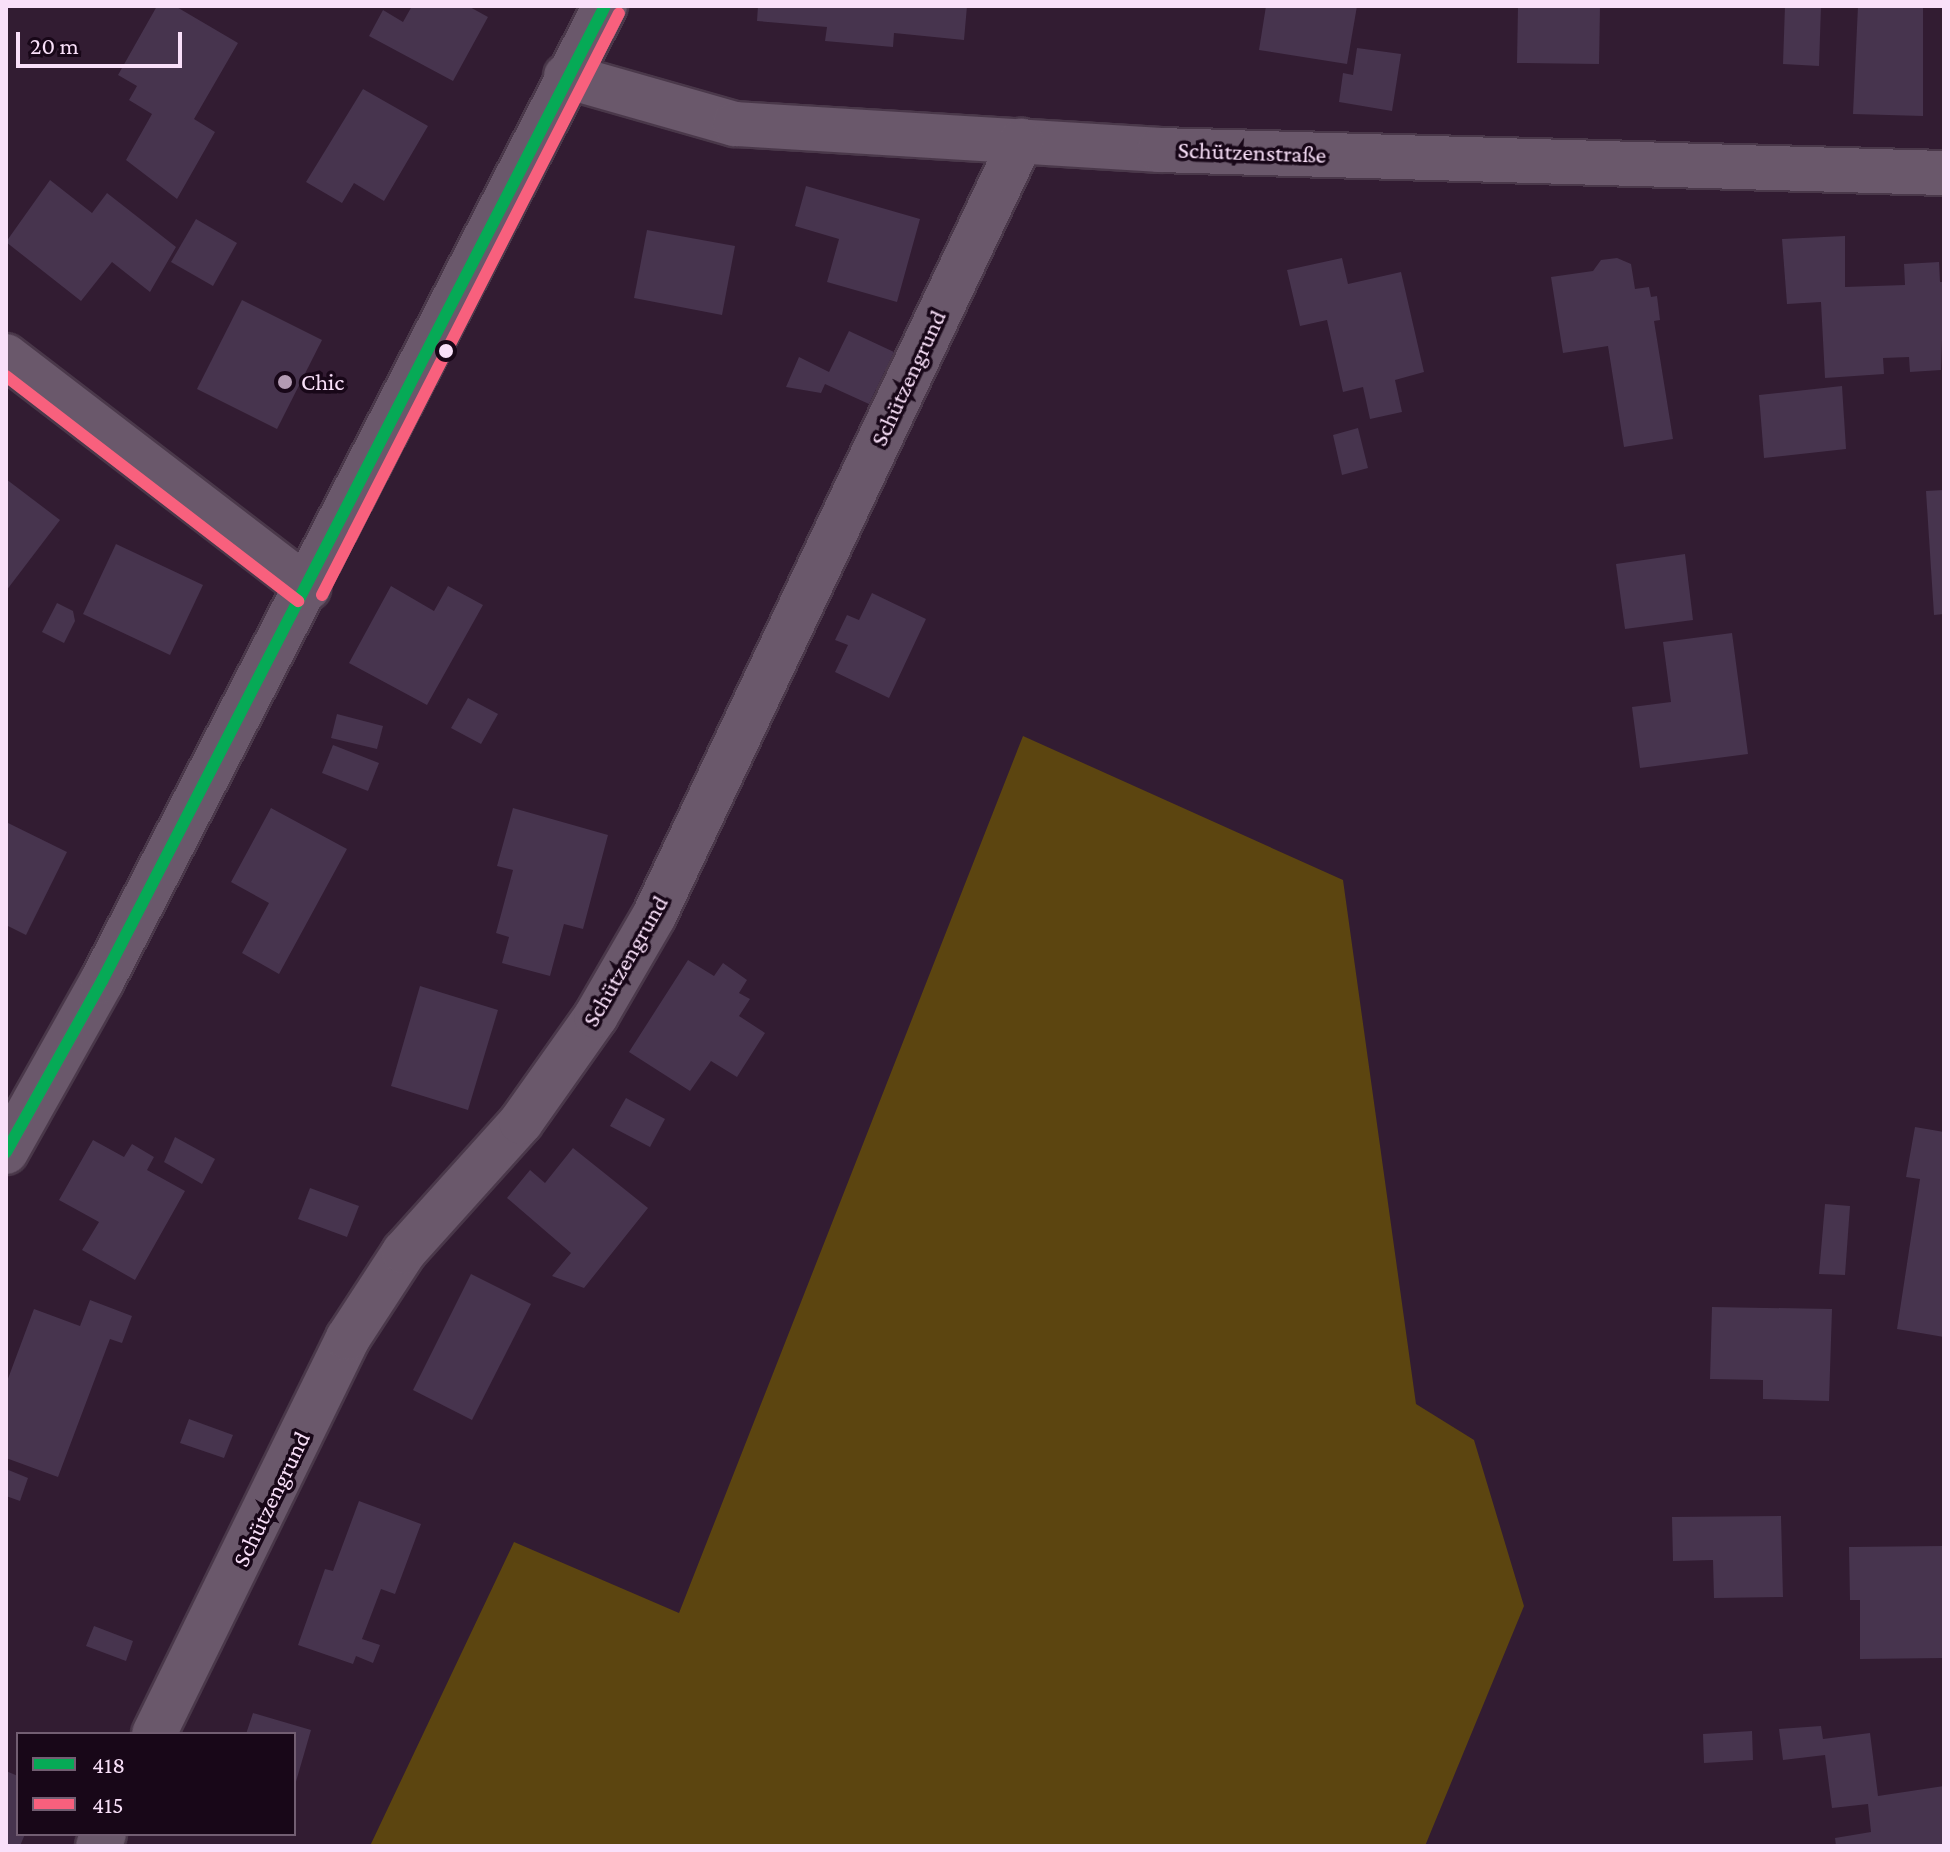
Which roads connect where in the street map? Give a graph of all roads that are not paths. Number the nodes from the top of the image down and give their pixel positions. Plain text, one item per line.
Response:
1 (605, 6) edge
2 (566, 76) junction
3 (1021, 141) junction
4 (1944, 173) edge
5 (6, 356) edge
6 (308, 588) junction
7 (6, 1152) edge
8 (155, 1732) edge

1 - 2 street
2 - 3 street, Schützenstraße
2 - 6 street
3 - 4 street, Schützenstraße
3 - 8 street, Schützengrund
5 - 6 street
6 - 7 street

